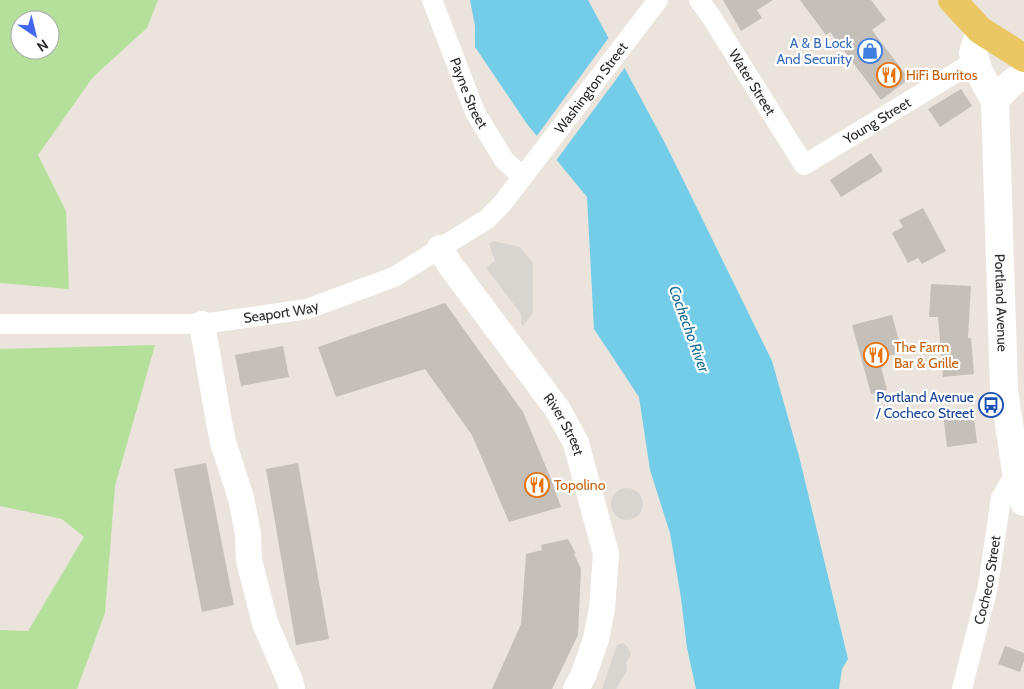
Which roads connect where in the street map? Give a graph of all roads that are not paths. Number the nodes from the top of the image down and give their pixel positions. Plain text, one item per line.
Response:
1 (432, 0) edge
2 (658, 0) edge
3 (699, 0) edge
4 (952, 0) edge
5 (980, 30) junction
6 (1024, 58) edge
7 (976, 61) junction
8 (1024, 76) edge
9 (995, 101) junction
10 (804, 165) joint
11 (522, 176) junction
12 (440, 248) junction
13 (0, 324) edge
14 (202, 324) junction
15 (1016, 472) junction
16 (1024, 502) edge
17 (292, 689) edge
18 (576, 689) edge
19 (962, 689) edge

1 - 11 street, Payne Street
2 - 11 street, Washington Street
3 - 10 street, Water Street
4 - 5 main road
5 - 6 main road
5 - 7 main road, Portland Avenue
7 - 9 main road, Portland Avenue
7 - 10 street, Young Street
8 - 9 main road
9 - 15 main road, Portland Avenue
11 - 12 street, Seaport Way
12 - 14 street, Seaport Way
12 - 18 street, River Street
13 - 14 street, Seaport Way
14 - 17 street
15 - 16 main road, Portland Avenue
15 - 19 street, Cocheco Street

